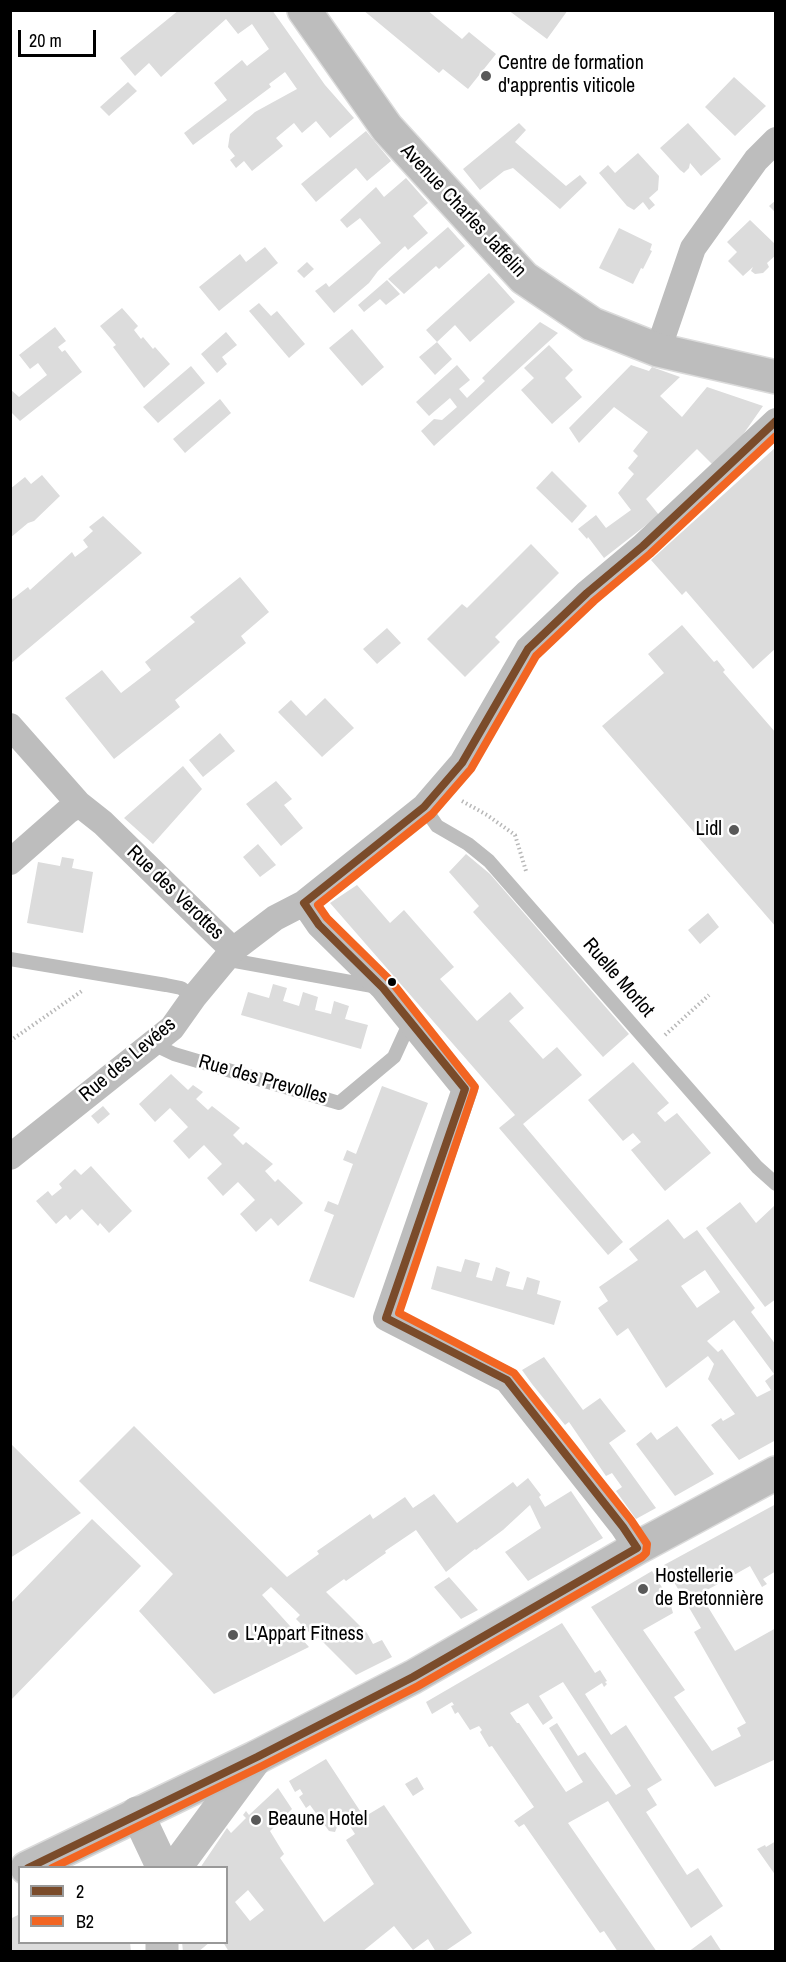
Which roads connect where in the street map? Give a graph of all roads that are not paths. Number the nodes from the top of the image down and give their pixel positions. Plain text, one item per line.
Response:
1 (304, 10) edge
2 (776, 140) edge
3 (658, 350) junction
4 (776, 377) edge
5 (776, 421) edge
6 (10, 726) edge
7 (79, 804) junction
8 (424, 807) junction
9 (10, 862) edge
10 (304, 903) junction
11 (228, 955) junction
12 (10, 959) edge
13 (383, 988) junction
14 (194, 997) junction
15 (410, 1022) junction
16 (153, 1044) junction
17 (10, 1157) edge
18 (776, 1184) edge
19 (776, 1473) edge
20 (637, 1548) junction
21 (257, 1757) junction
22 (137, 1813) junction
23 (31, 1866) edge
24 (162, 1866) edge
25 (176, 1866) edge

1 - 3 main road, Avenue Charles Jaffelin
2 - 3 street
3 - 4 main road, Avenue Charles Jaffelin
5 - 8 street, Rue des Verottes
6 - 7 street, Rue des Verottes
7 - 9 street
7 - 11 street, Rue des Verottes
8 - 10 street, Rue des Verottes
8 - 18 lane, Ruelle Morlot
10 - 11 street, Rue des Verottes
10 - 13 street
11 - 13 lane
11 - 14 street, Rue des Levées
12 - 14 lane
13 - 15 street
14 - 16 street, Rue des Levées
15 - 16 lane, Rue des Prevolles
15 - 20 street
16 - 17 street, Rue des Levées
19 - 20 main road
20 - 21 main road
21 - 22 main road
21 - 25 main road
22 - 23 main road
22 - 24 main road

